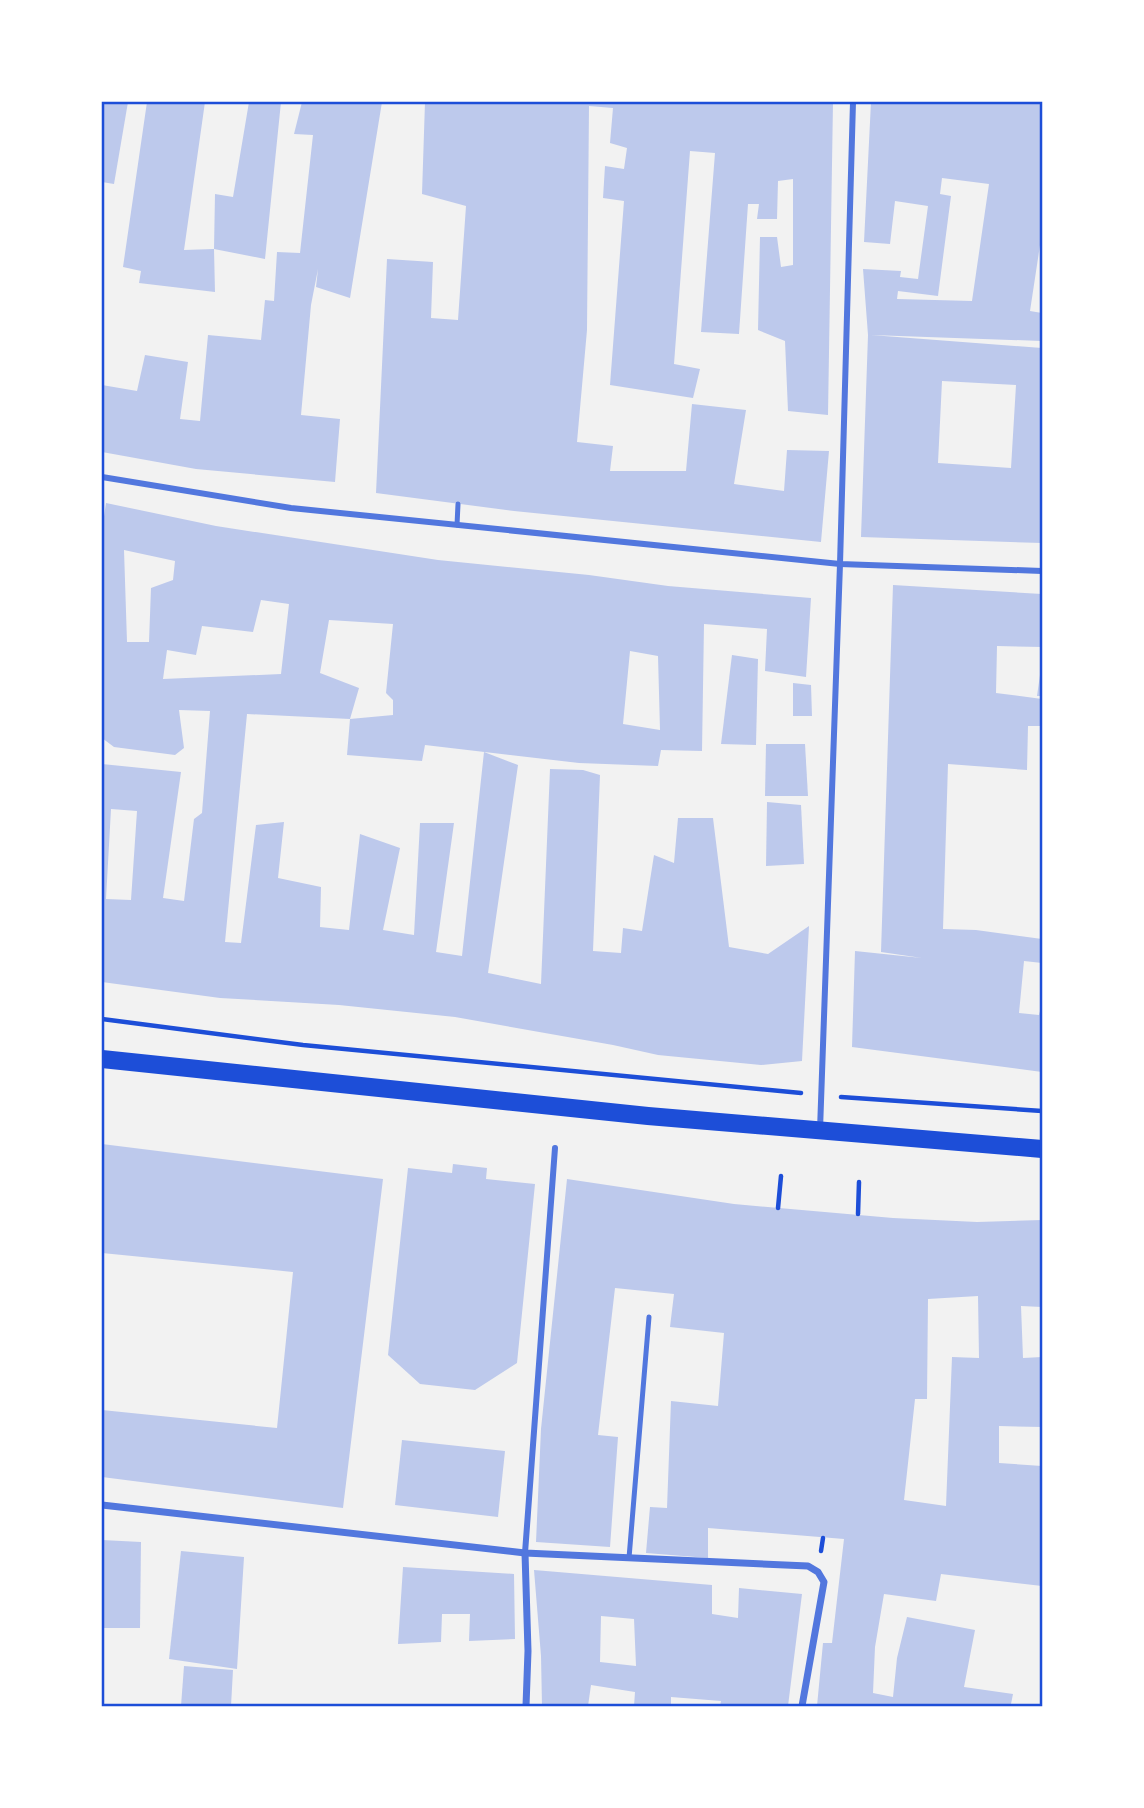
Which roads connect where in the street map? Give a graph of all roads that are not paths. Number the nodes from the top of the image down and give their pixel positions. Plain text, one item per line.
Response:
1 (853, 102) edge
2 (102, 477) edge
3 (458, 504) dead end
4 (457, 525) junction
5 (840, 564) junction
6 (1042, 571) edge
7 (102, 1059) edge
8 (820, 1132) junction
9 (555, 1148) dead end
10 (1042, 1149) edge
11 (649, 1317) dead end
12 (102, 1504) edge
13 (526, 1553) junction
14 (629, 1558) junction
15 (526, 1706) edge
16 (802, 1706) edge

1 - 5 street
2 - 4 street
3 - 4 lane
4 - 5 street
5 - 6 street
5 - 8 street
7 - 8 main road
8 - 10 main road
9 - 13 street
11 - 14 lane
12 - 13 street
13 - 14 street
13 - 15 street
14 - 16 street

